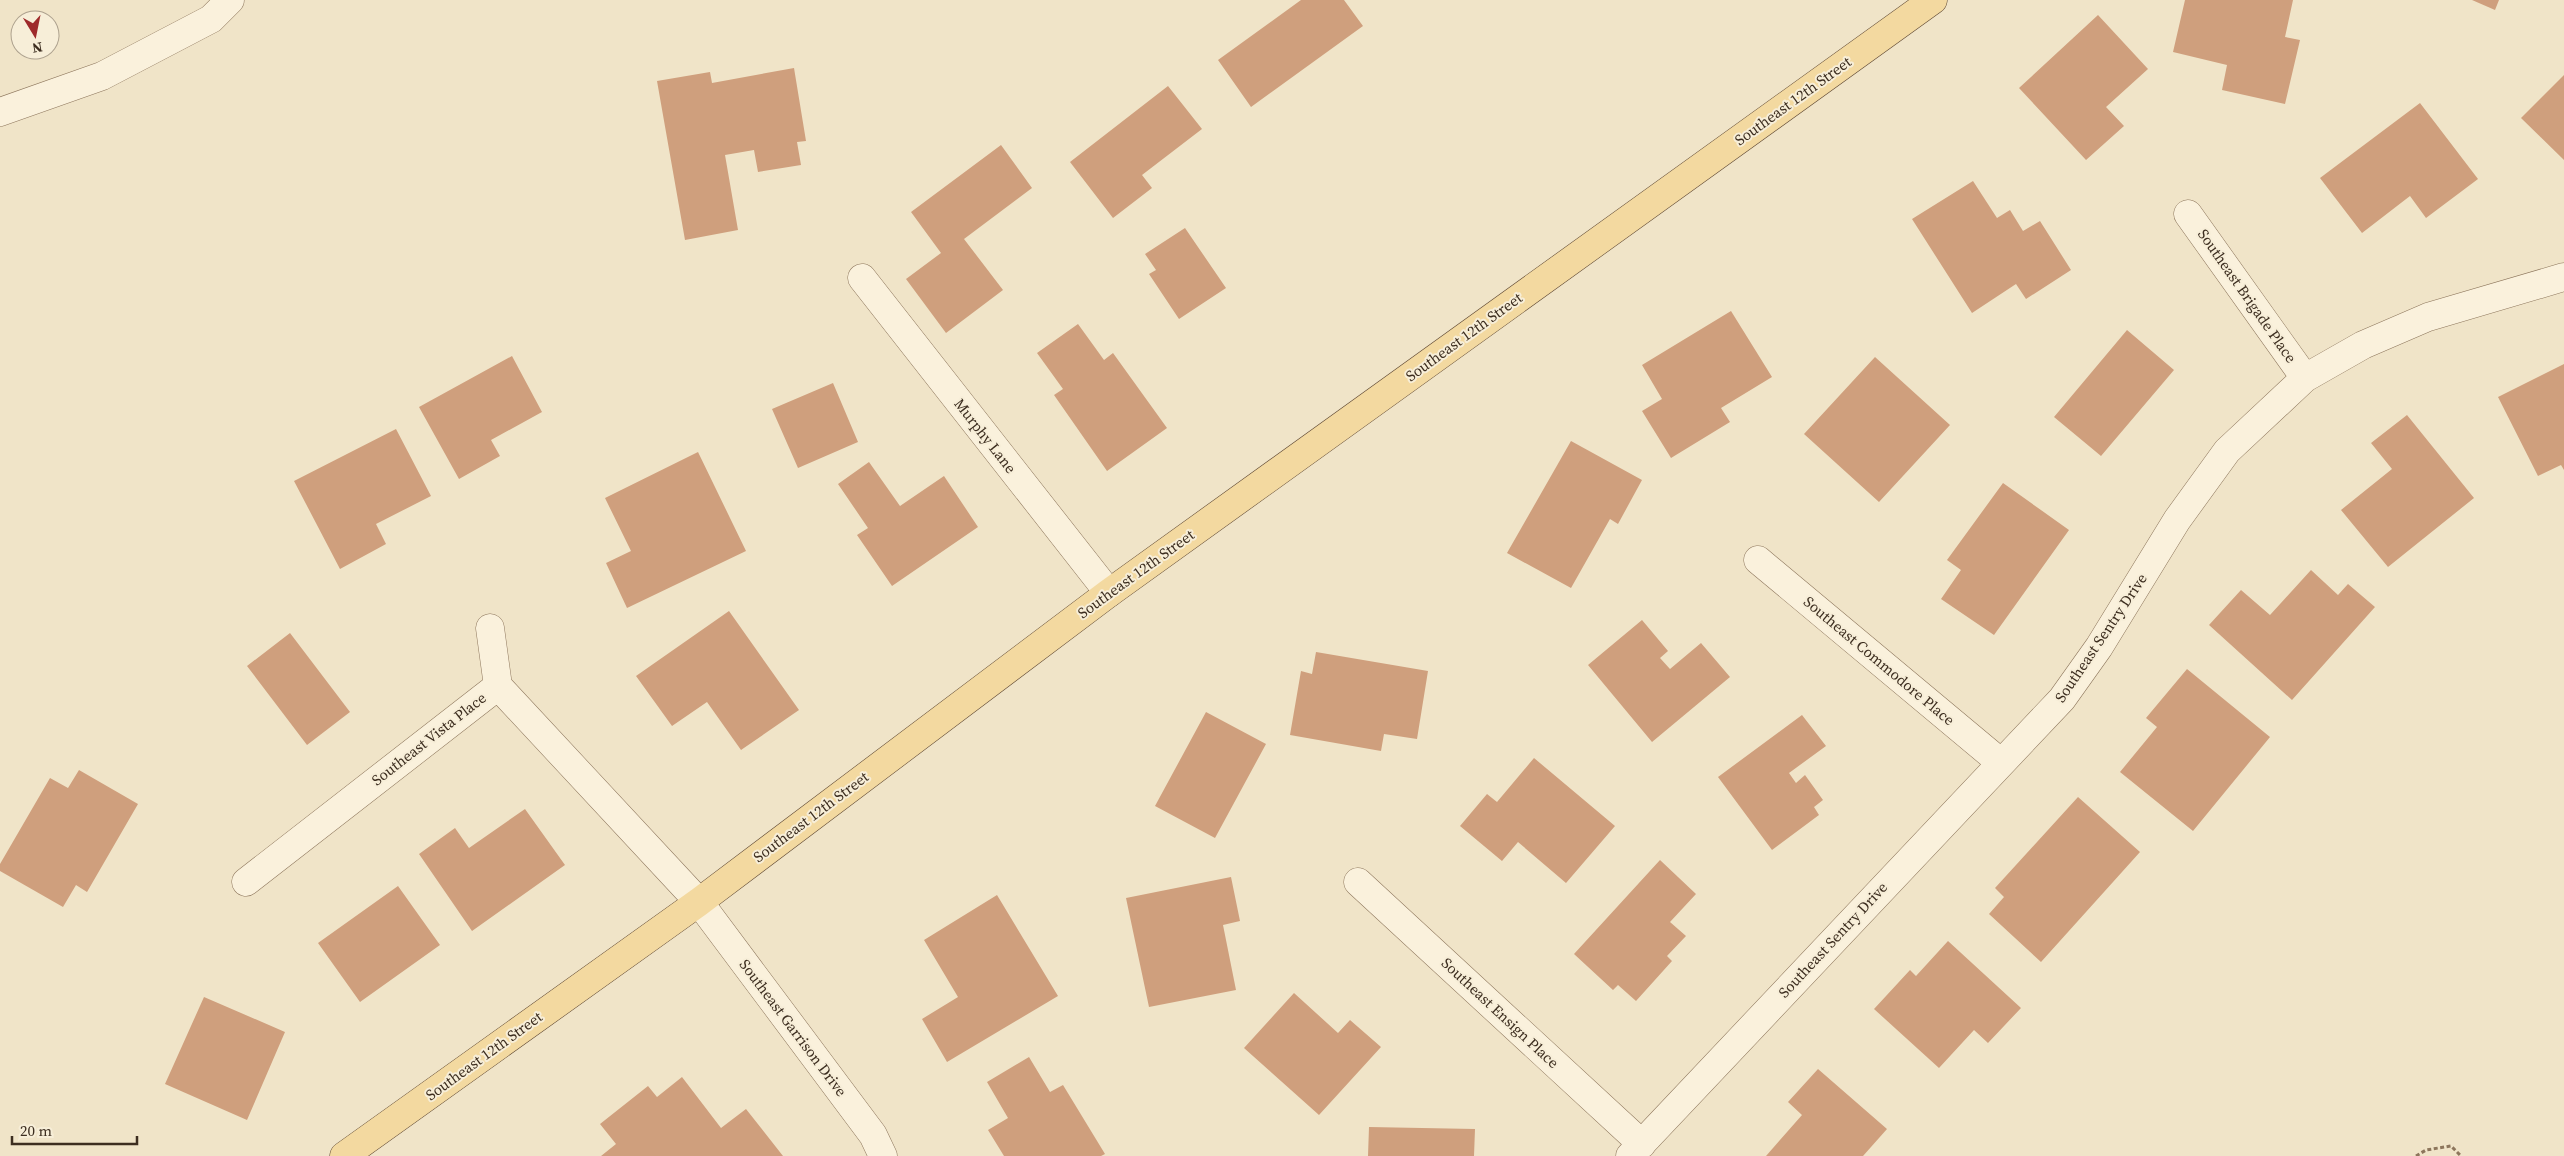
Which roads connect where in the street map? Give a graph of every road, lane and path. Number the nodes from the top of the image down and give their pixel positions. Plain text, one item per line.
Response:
1 (230, 0) edge
2 (1933, 0) edge
3 (0, 112) edge
4 (2188, 214) dead end
5 (862, 278) dead end
6 (2564, 278) edge
7 (2305, 378) junction
8 (1758, 560) dead end
9 (1109, 593) junction
10 (490, 628) dead end
11 (498, 686) junction
12 (2000, 762) junction
13 (246, 882) dead end
14 (1358, 882) dead end
15 (699, 902) junction
16 (1636, 1150) edge
17 (344, 1156) edge
18 (883, 1156) edge
19 (2416, 1156) edge
20 (2461, 1156) edge

1 - 3 street
2 - 9 main road, Southeast 12th Street
4 - 7 street, Southeast Brigade Place
5 - 9 street, Murphy Lane
6 - 7 street, Southeast Sentry Drive
7 - 12 street, Southeast Sentry Drive
8 - 12 street, Southeast Commodore Place
9 - 15 main road, Southeast 12th Street
10 - 11 street
11 - 13 street, Southeast Vista Place
11 - 15 street, Southeast Vista Place
12 - 16 street, Southeast Sentry Drive
14 - 16 street, Southeast Ensign Place
15 - 17 main road, Southeast 12th Street
15 - 18 street, Southeast Garrison Drive
19 - 20 path

